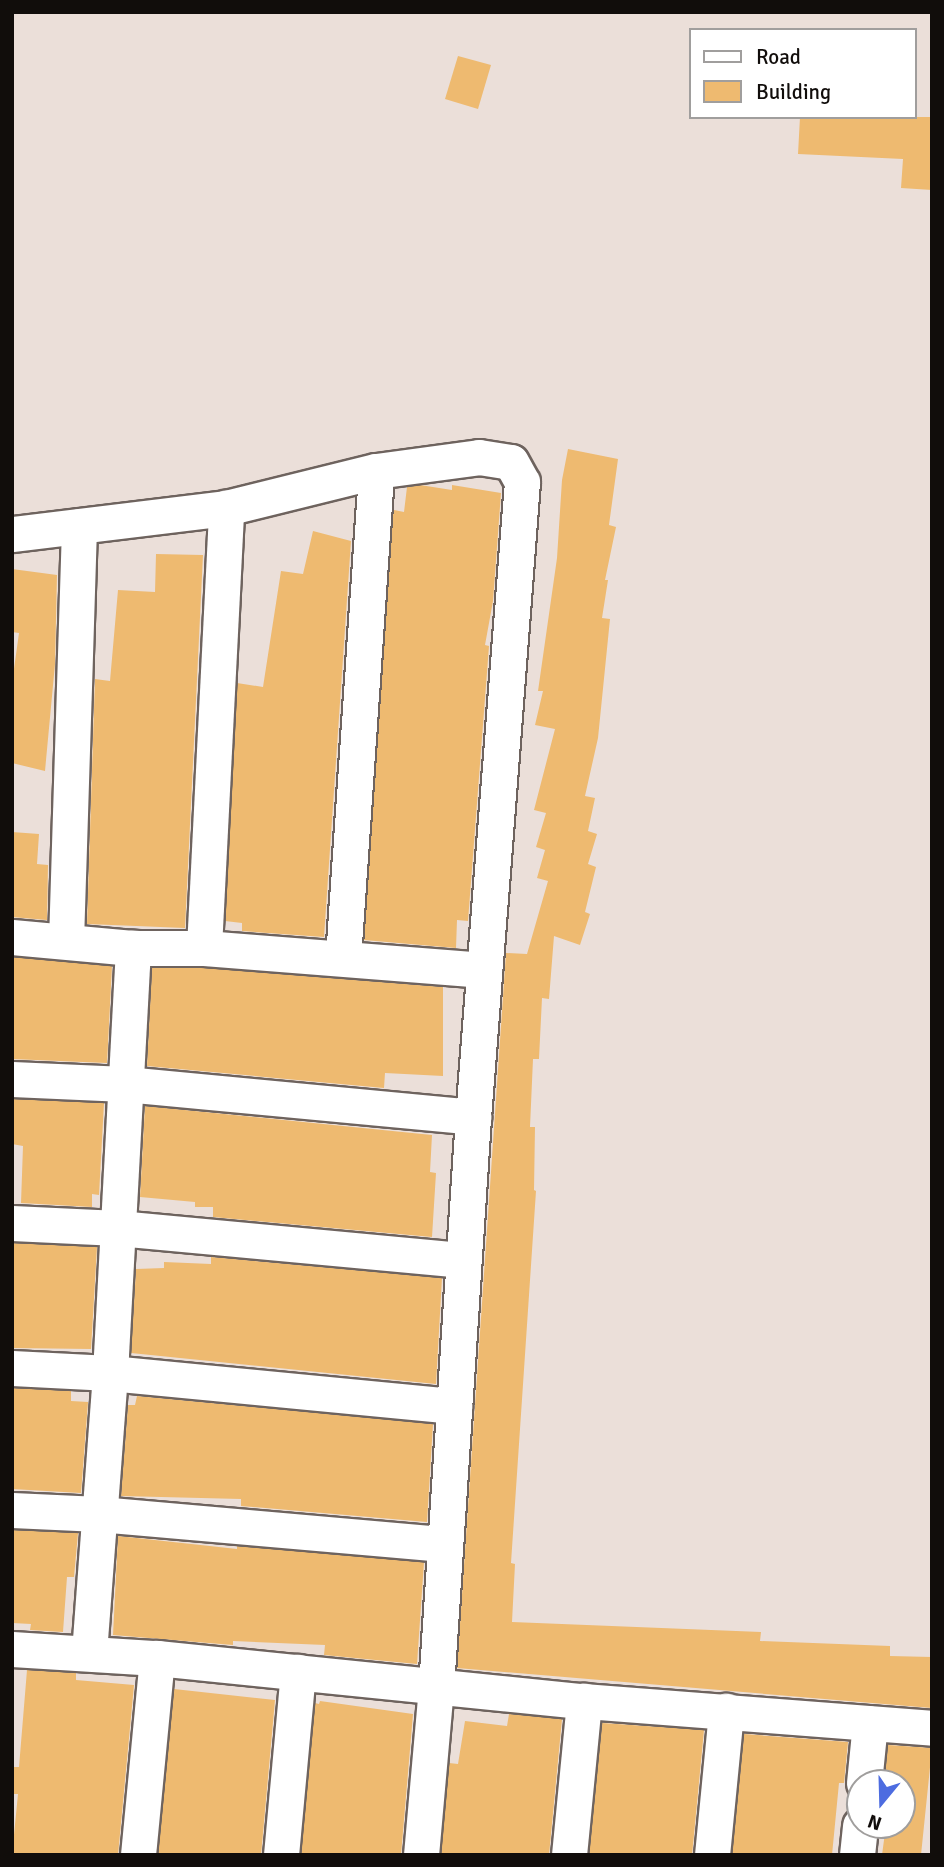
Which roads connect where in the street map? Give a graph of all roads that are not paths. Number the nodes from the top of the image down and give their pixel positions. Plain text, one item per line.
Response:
1 (376, 471) junction
2 (226, 508) junction
3 (79, 526) junction
4 (12, 534) edge
5 (12, 937) edge
6 (66, 941) junction
7 (133, 948) junction
8 (204, 948) junction
9 (343, 958) junction
10 (484, 970) junction
11 (12, 1079) edge
12 (125, 1084) junction
13 (473, 1117) junction
14 (12, 1223) edge
15 (118, 1228) junction
16 (464, 1261) junction
17 (12, 1368) edge
18 (110, 1373) junction
19 (454, 1406) junction
20 (12, 1510) edge
21 (99, 1514) junction
22 (444, 1544) junction
23 (89, 1653) junction
24 (13, 1655) edge
25 (157, 1658) junction
26 (298, 1671) junction
27 (436, 1687) junction
28 (584, 1701) junction
29 (726, 1711) junction
30 (870, 1723) junction
31 (932, 1728) edge
32 (865, 1769) edge
33 (138, 1855) edge
34 (281, 1855) edge
35 (421, 1855) edge
36 (569, 1855) edge
37 (712, 1855) edge

1 - 2 street
1 - 9 street
1 - 10 street
2 - 3 street
2 - 8 street
3 - 4 street
3 - 6 street
5 - 6 street
6 - 7 street
7 - 8 street
7 - 12 street
8 - 9 street
9 - 10 street
10 - 13 street
11 - 12 street
12 - 13 street
12 - 15 street
13 - 16 street
14 - 15 street
15 - 16 street
15 - 18 street
16 - 19 street
17 - 18 street
18 - 19 street
18 - 21 street
19 - 22 street
20 - 21 street
21 - 22 street
21 - 23 street
22 - 27 street
23 - 24 street
23 - 25 street
25 - 26 street
25 - 33 street
26 - 27 street
26 - 34 street
27 - 28 street
27 - 35 street
28 - 29 street
28 - 36 street
29 - 30 street
29 - 37 street
30 - 31 street
30 - 32 street

